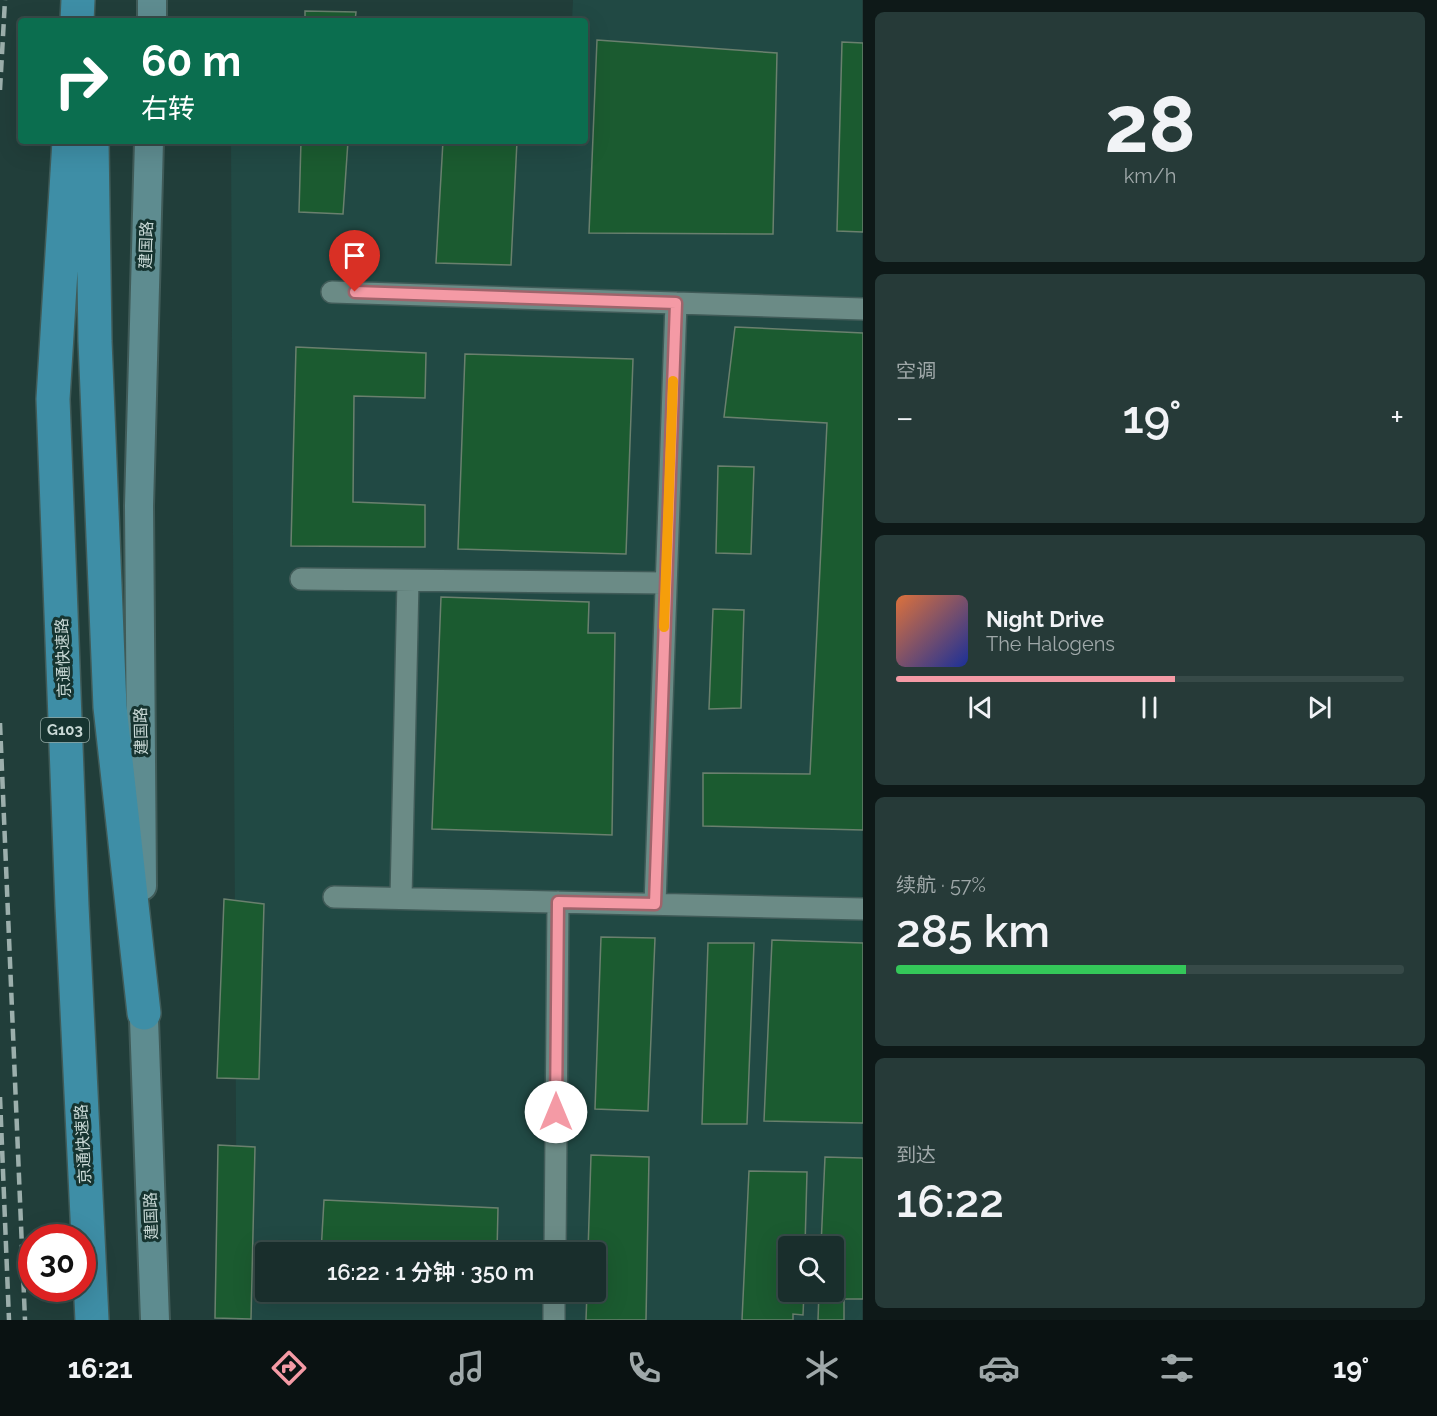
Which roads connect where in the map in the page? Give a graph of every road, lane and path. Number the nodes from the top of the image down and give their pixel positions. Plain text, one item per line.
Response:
1 (78, 0) edge
2 (90, 0) edge
3 (152, 0) edge
4 (77, 18) edge
5 (90, 18) edge
6 (152, 18) edge
7 (69, 144) edge
8 (92, 144) edge
9 (148, 144) edge
10 (332, 292) dead end
11 (676, 303) junction
12 (862, 309) edge
13 (301, 579) dead end
14 (408, 580) junction
15 (666, 583) junction
16 (334, 897) dead end
17 (400, 898) junction
18 (558, 902) junction
19 (655, 904) junction
20 (862, 909) edge
21 (144, 1013) junction
22 (555, 1242) edge
23 (554, 1302) edge
24 (92, 1320) edge
25 (155, 1320) edge
26 (554, 1320) edge

1 - 4 highway
2 - 5 highway
3 - 6 main road
7 - 24 highway, 京通快速路 / G103
8 - 21 highway
9 - 21 main road, 建国路
10 - 11 street
11 - 12 street
11 - 15 street
13 - 14 street
14 - 15 street
14 - 17 street
15 - 19 street
16 - 17 street
17 - 18 street
18 - 19 street
18 - 22 street
19 - 20 street
21 - 25 main road, 建国路
23 - 26 street

